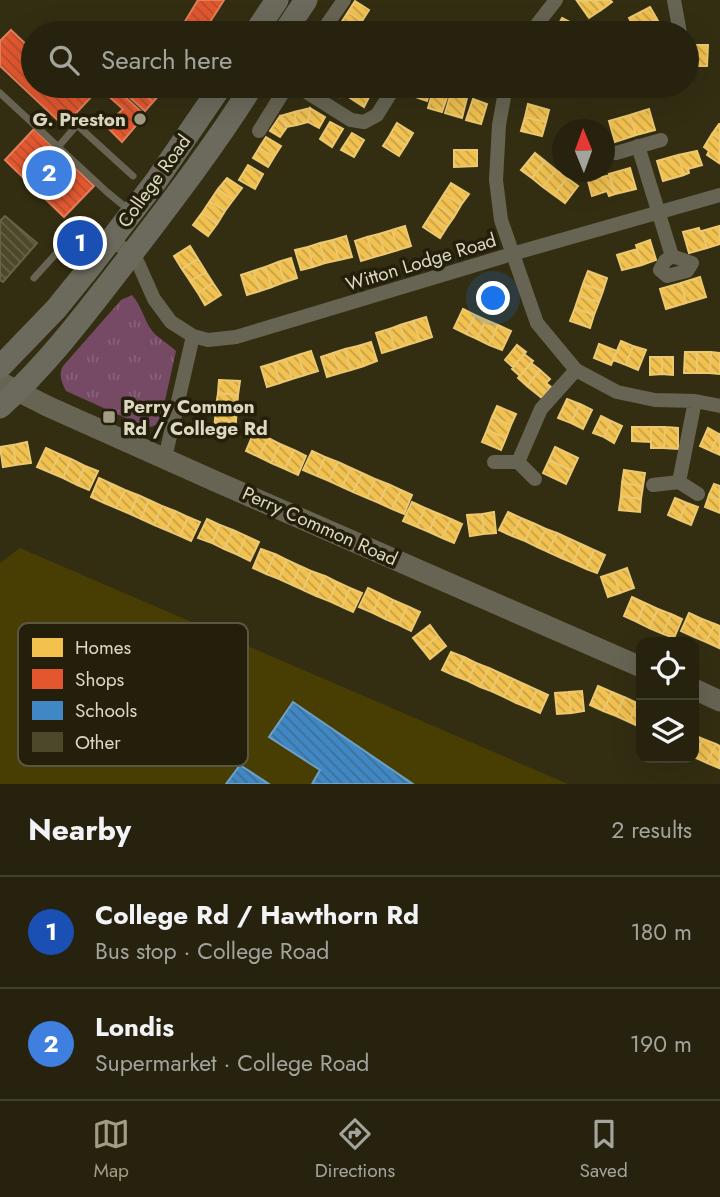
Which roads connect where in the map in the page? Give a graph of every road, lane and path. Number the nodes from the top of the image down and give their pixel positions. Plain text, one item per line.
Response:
1 (344, 0) edge
2 (556, 0) edge
3 (674, 0) edge
4 (329, 21) edge
5 (540, 21) edge
6 (678, 21) edge
7 (0, 93) edge
8 (213, 98) edge
9 (244, 98) edge
10 (280, 98) edge
11 (315, 98) edge
12 (388, 98) edge
13 (504, 98) edge
14 (259, 131) dead end
15 (661, 140) dead end
16 (638, 146) junction
17 (58, 147) junction
18 (616, 153) dead end
19 (133, 176) dead end
20 (720, 195) edge
21 (132, 212) junction
22 (660, 212) junction
23 (153, 228) junction
24 (111, 239) junction
25 (131, 254) junction
26 (512, 254) junction
27 (672, 256) dead end
28 (90, 267) junction
29 (34, 278) dead end
30 (193, 336) junction
31 (0, 368) edge
32 (576, 370) junction
33 (6, 393) edge
34 (695, 401) junction
35 (720, 406) edge
36 (165, 458) junction
37 (494, 462) dead end
38 (518, 462) junction
39 (535, 480) dead end
40 (679, 482) junction
41 (653, 485) dead end
42 (698, 494) dead end
43 (636, 665) edge
44 (699, 692) edge
45 (720, 701) edge

1 - 4 street
2 - 5 street
3 - 6 street
7 - 17 lane
8 - 21 main road, College Road
9 - 23 main road, College Road
10 - 14 street
11 - 12 street
13 - 26 street
15 - 16 street
16 - 18 street
16 - 22 street
17 - 19 lane
17 - 21 lane
20 - 22 street, Witton Lodge Road
21 - 23 lane
21 - 24 main road, College Road
22 - 26 street, Witton Lodge Road
22 - 27 street
23 - 25 main road, College Road
24 - 25 street
24 - 28 main road, College Road
25 - 30 street, College Road
25 - 33 main road, College Road
26 - 30 street, Witton Lodge Road
26 - 32 street
28 - 29 lane
28 - 31 main road, College Road
30 - 36 street
32 - 34 street
32 - 38 street
33 - 36 street, Perry Common Road
34 - 35 street
34 - 40 street
36 - 43 street, Perry Common Road
37 - 38 street
38 - 39 street
40 - 41 street
40 - 42 street
44 - 45 street

